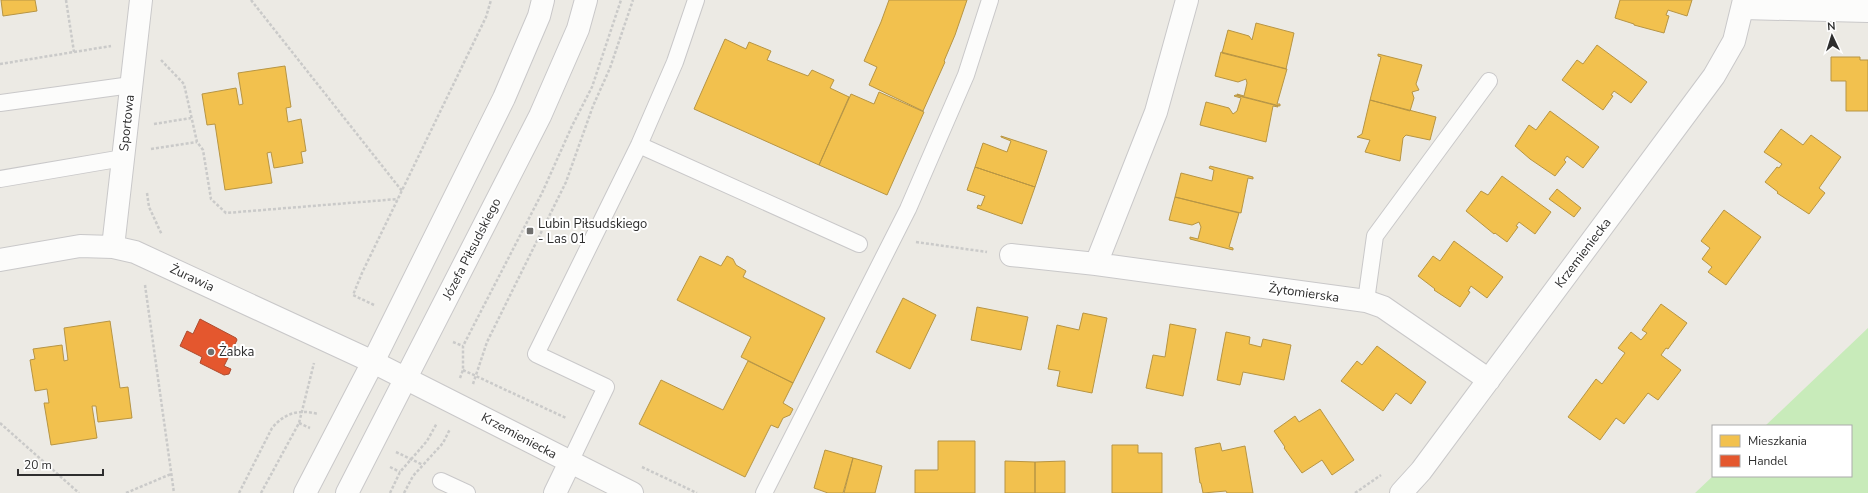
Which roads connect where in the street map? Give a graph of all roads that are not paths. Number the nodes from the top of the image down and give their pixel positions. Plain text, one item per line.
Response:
1 (141, 0) edge
2 (544, 0) edge
3 (586, 0) edge
4 (696, 0) edge
5 (990, 0) edge
6 (1188, 0) edge
7 (1744, 4) edge
8 (1868, 11) edge
9 (1489, 81) dead end
10 (131, 85) junction
11 (0, 103) edge
12 (639, 144) junction
13 (123, 158) junction
14 (0, 179) edge
15 (859, 244) dead end
16 (114, 247) junction
17 (1011, 255) road end
18 (0, 260) edge
19 (1096, 264) junction
20 (1366, 301) junction
21 (373, 362) junction
22 (406, 379) junction
23 (1489, 380) junction
24 (570, 462) junction
25 (441, 481) dead end
26 (305, 493) edge
27 (347, 493) edge
28 (467, 493) edge
29 (555, 493) edge
30 (632, 493) edge
31 (764, 493) edge
32 (1401, 493) edge

1 - 10 street, Sportowa
2 - 21 street
3 - 22 street, Józefa Piłsudskiego
4 - 12 lane
5 - 31 lane
6 - 19 street
7 - 8 street
7 - 23 street, Krzemieniecka
9 - 20 lane
10 - 11 lane
10 - 13 street, Sportowa
12 - 15 lane
12 - 24 lane
13 - 14 lane
13 - 16 street, Sportowa
16 - 18 street, Żurawia
16 - 21 street, Żurawia
17 - 19 street, Żytomierska
19 - 20 street, Żytomierska
20 - 23 street, Żytomierska
21 - 22 street, Żurawia
21 - 26 street
22 - 24 street, Krzemieniecka
22 - 27 street, Józefa Piłsudskiego
23 - 32 street, Krzemieniecka
24 - 29 street
24 - 30 street, Krzemieniecka
25 - 28 lane

